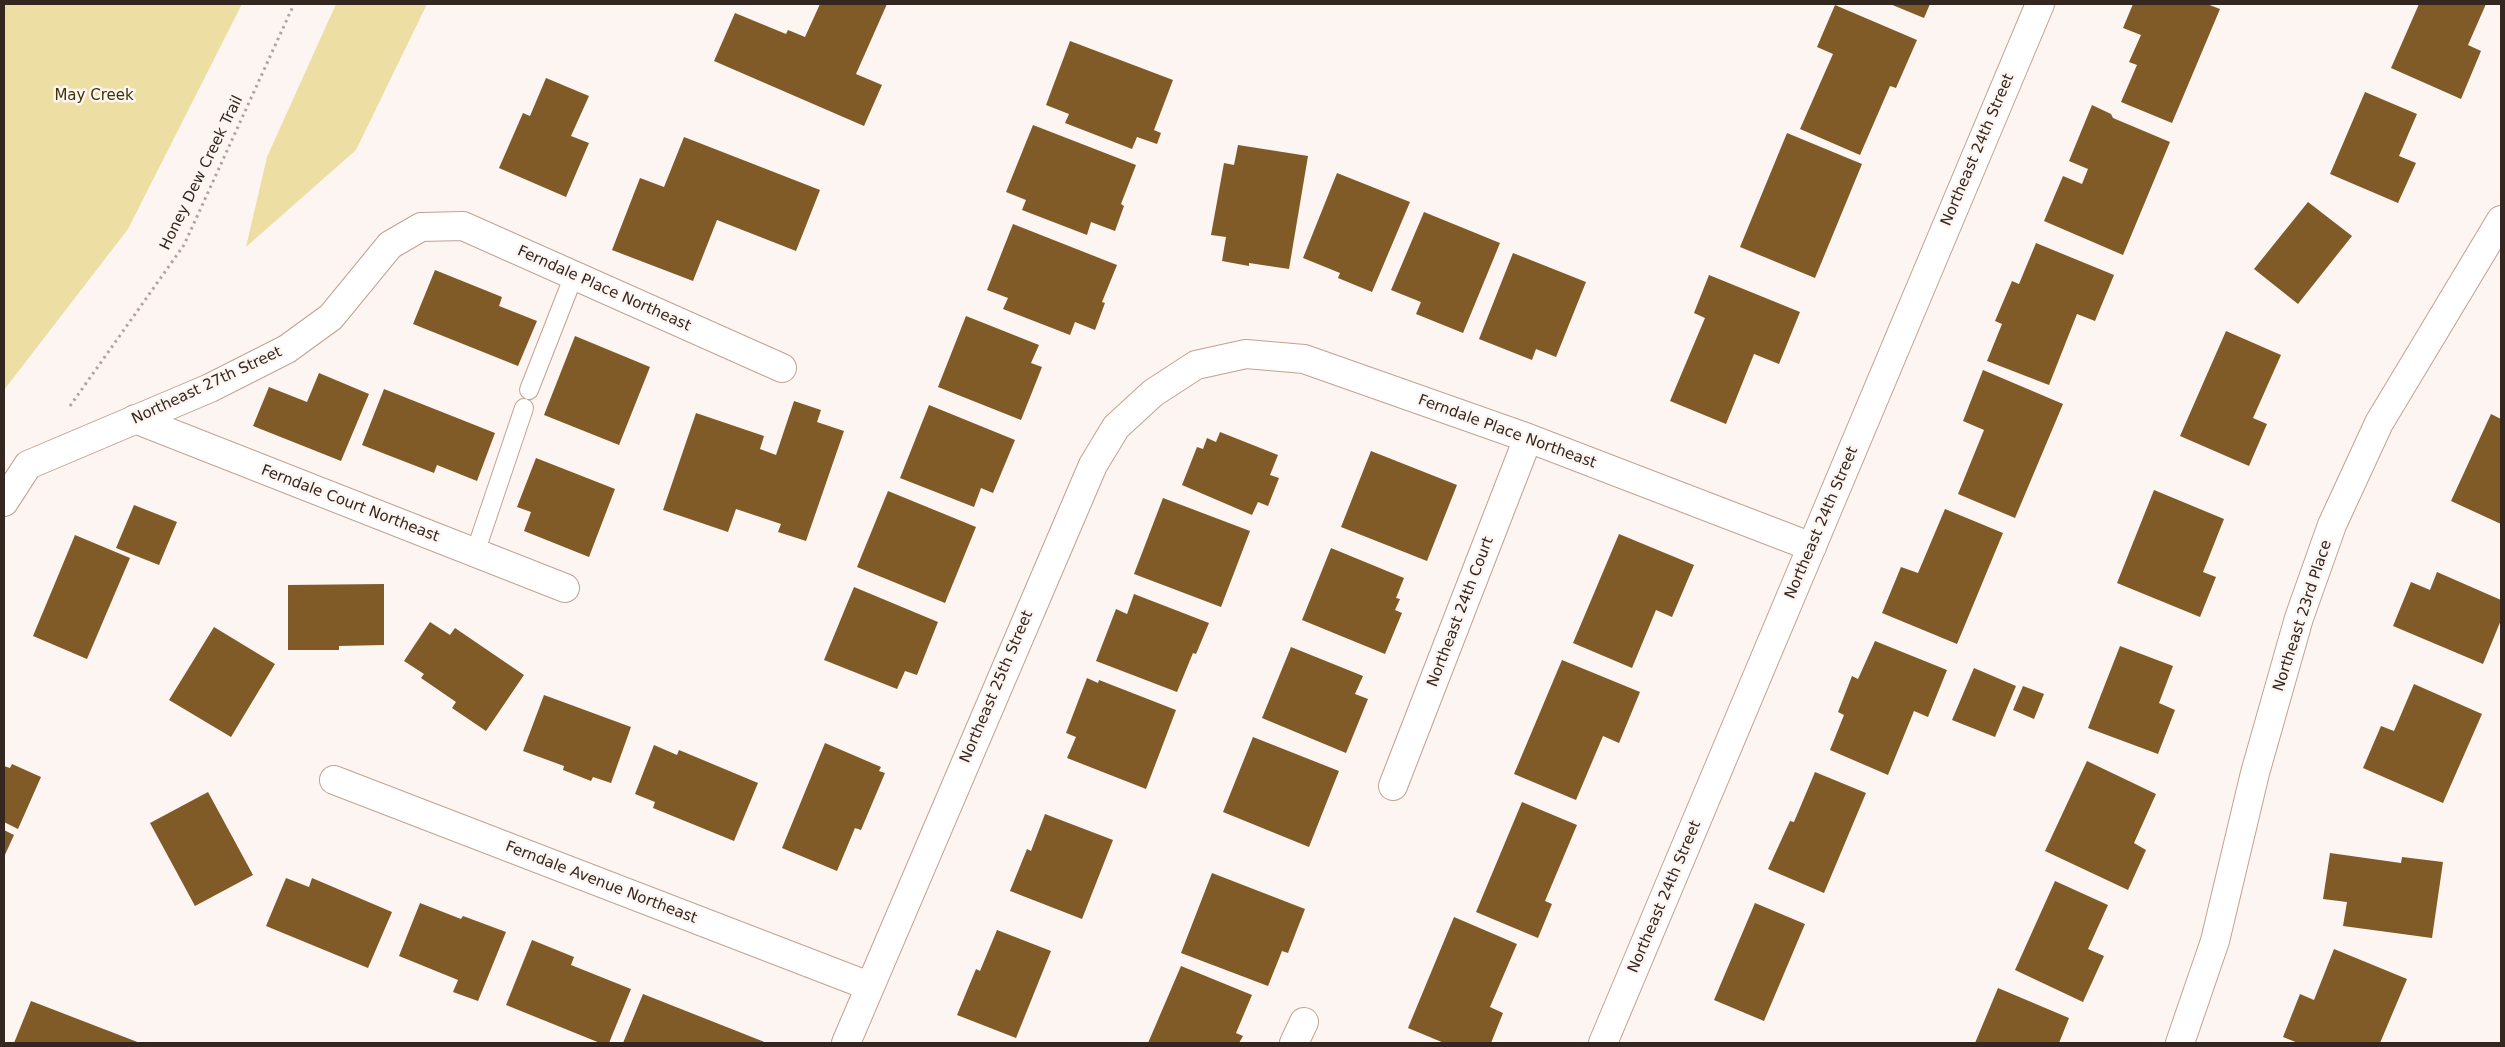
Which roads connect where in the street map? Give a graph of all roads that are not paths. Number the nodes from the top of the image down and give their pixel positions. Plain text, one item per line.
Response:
1 (2040, 4) edge
2 (2501, 220) edge
3 (421, 227) joint
4 (574, 276) junction
5 (1196, 365) joint
6 (782, 368) dead end
7 (529, 390) dead end
8 (524, 408) dead end
9 (135, 419) junction
10 (1528, 438) junction
11 (4, 502) edge
12 (1812, 547) junction
13 (475, 553) junction
14 (565, 588) dead end
15 (334, 780) dead end
16 (1393, 786) dead end
17 (869, 986) junction
18 (846, 1043) edge
19 (1603, 1043) edge
20 (2180, 1043) edge

1 - 12 street, Northeast 24th Street
2 - 20 street, Northeast 23rd Place
3 - 4 street, Ferndale Place Northeast
3 - 9 street, Northeast 27th Street
4 - 6 street, Ferndale Place Northeast
4 - 7 lane
5 - 10 street, Ferndale Place Northeast
5 - 17 street, Northeast 25th Street
8 - 13 lane
9 - 11 street, Northeast 27th Street
9 - 13 street, Ferndale Court Northeast
10 - 12 street, Ferndale Place Northeast
10 - 16 street, Northeast 24th Court
12 - 19 street, Northeast 24th Street
13 - 14 street, Ferndale Court Northeast
15 - 17 street, Ferndale Avenue Northeast
17 - 18 street, Northeast 25th Street

